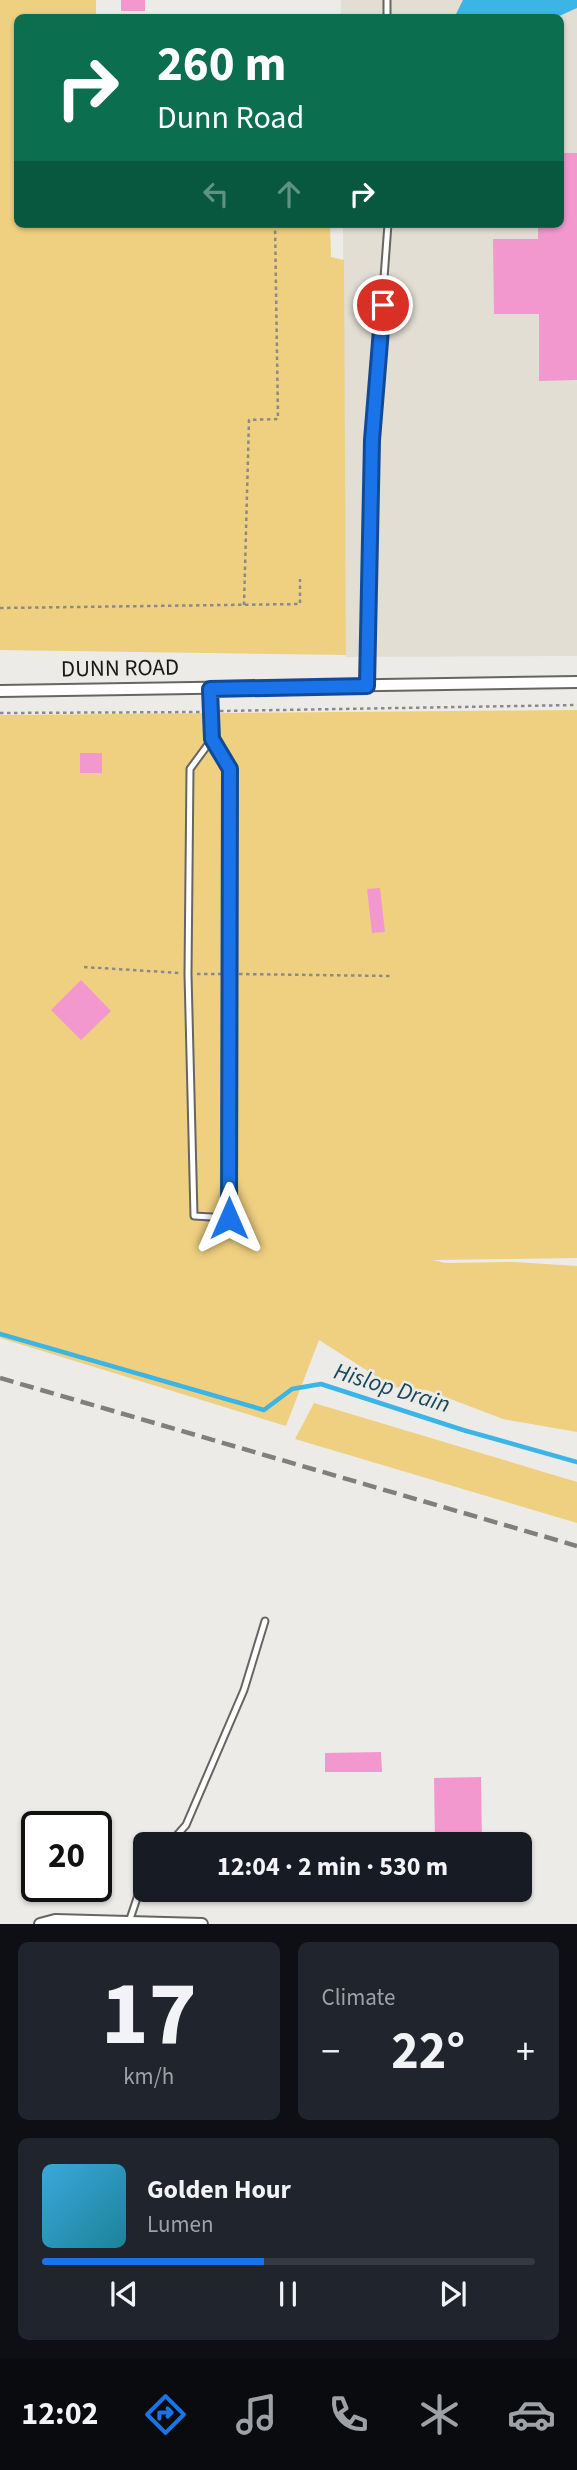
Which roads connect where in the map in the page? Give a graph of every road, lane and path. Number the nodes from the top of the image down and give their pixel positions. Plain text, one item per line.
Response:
1 (275, 228) edge
2 (388, 228) edge
3 (300, 579) dead end
4 (244, 605) junction
5 (0, 608) edge
6 (577, 682) edge
7 (367, 686) junction
8 (210, 689) junction
9 (0, 691) edge
10 (577, 705) edge
11 (211, 712) junction
12 (0, 713) edge
13 (212, 739) junction
14 (265, 1621) dead end
15 (180, 1832) edge
16 (136, 1902) edge
17 (129, 1922) junction
18 (40, 1924) edge
19 (202, 1924) edge

1 - 4 path
2 - 7 lane
3 - 4 path
4 - 5 path
6 - 7 street, DUNN ROAD
7 - 8 street, DUNN ROAD
8 - 9 street, DUNN ROAD
8 - 11 lane
10 - 11 path
11 - 12 path
11 - 13 lane
13 - 13 lane
14 - 15 lane
16 - 17 lane
17 - 18 street
17 - 19 street

